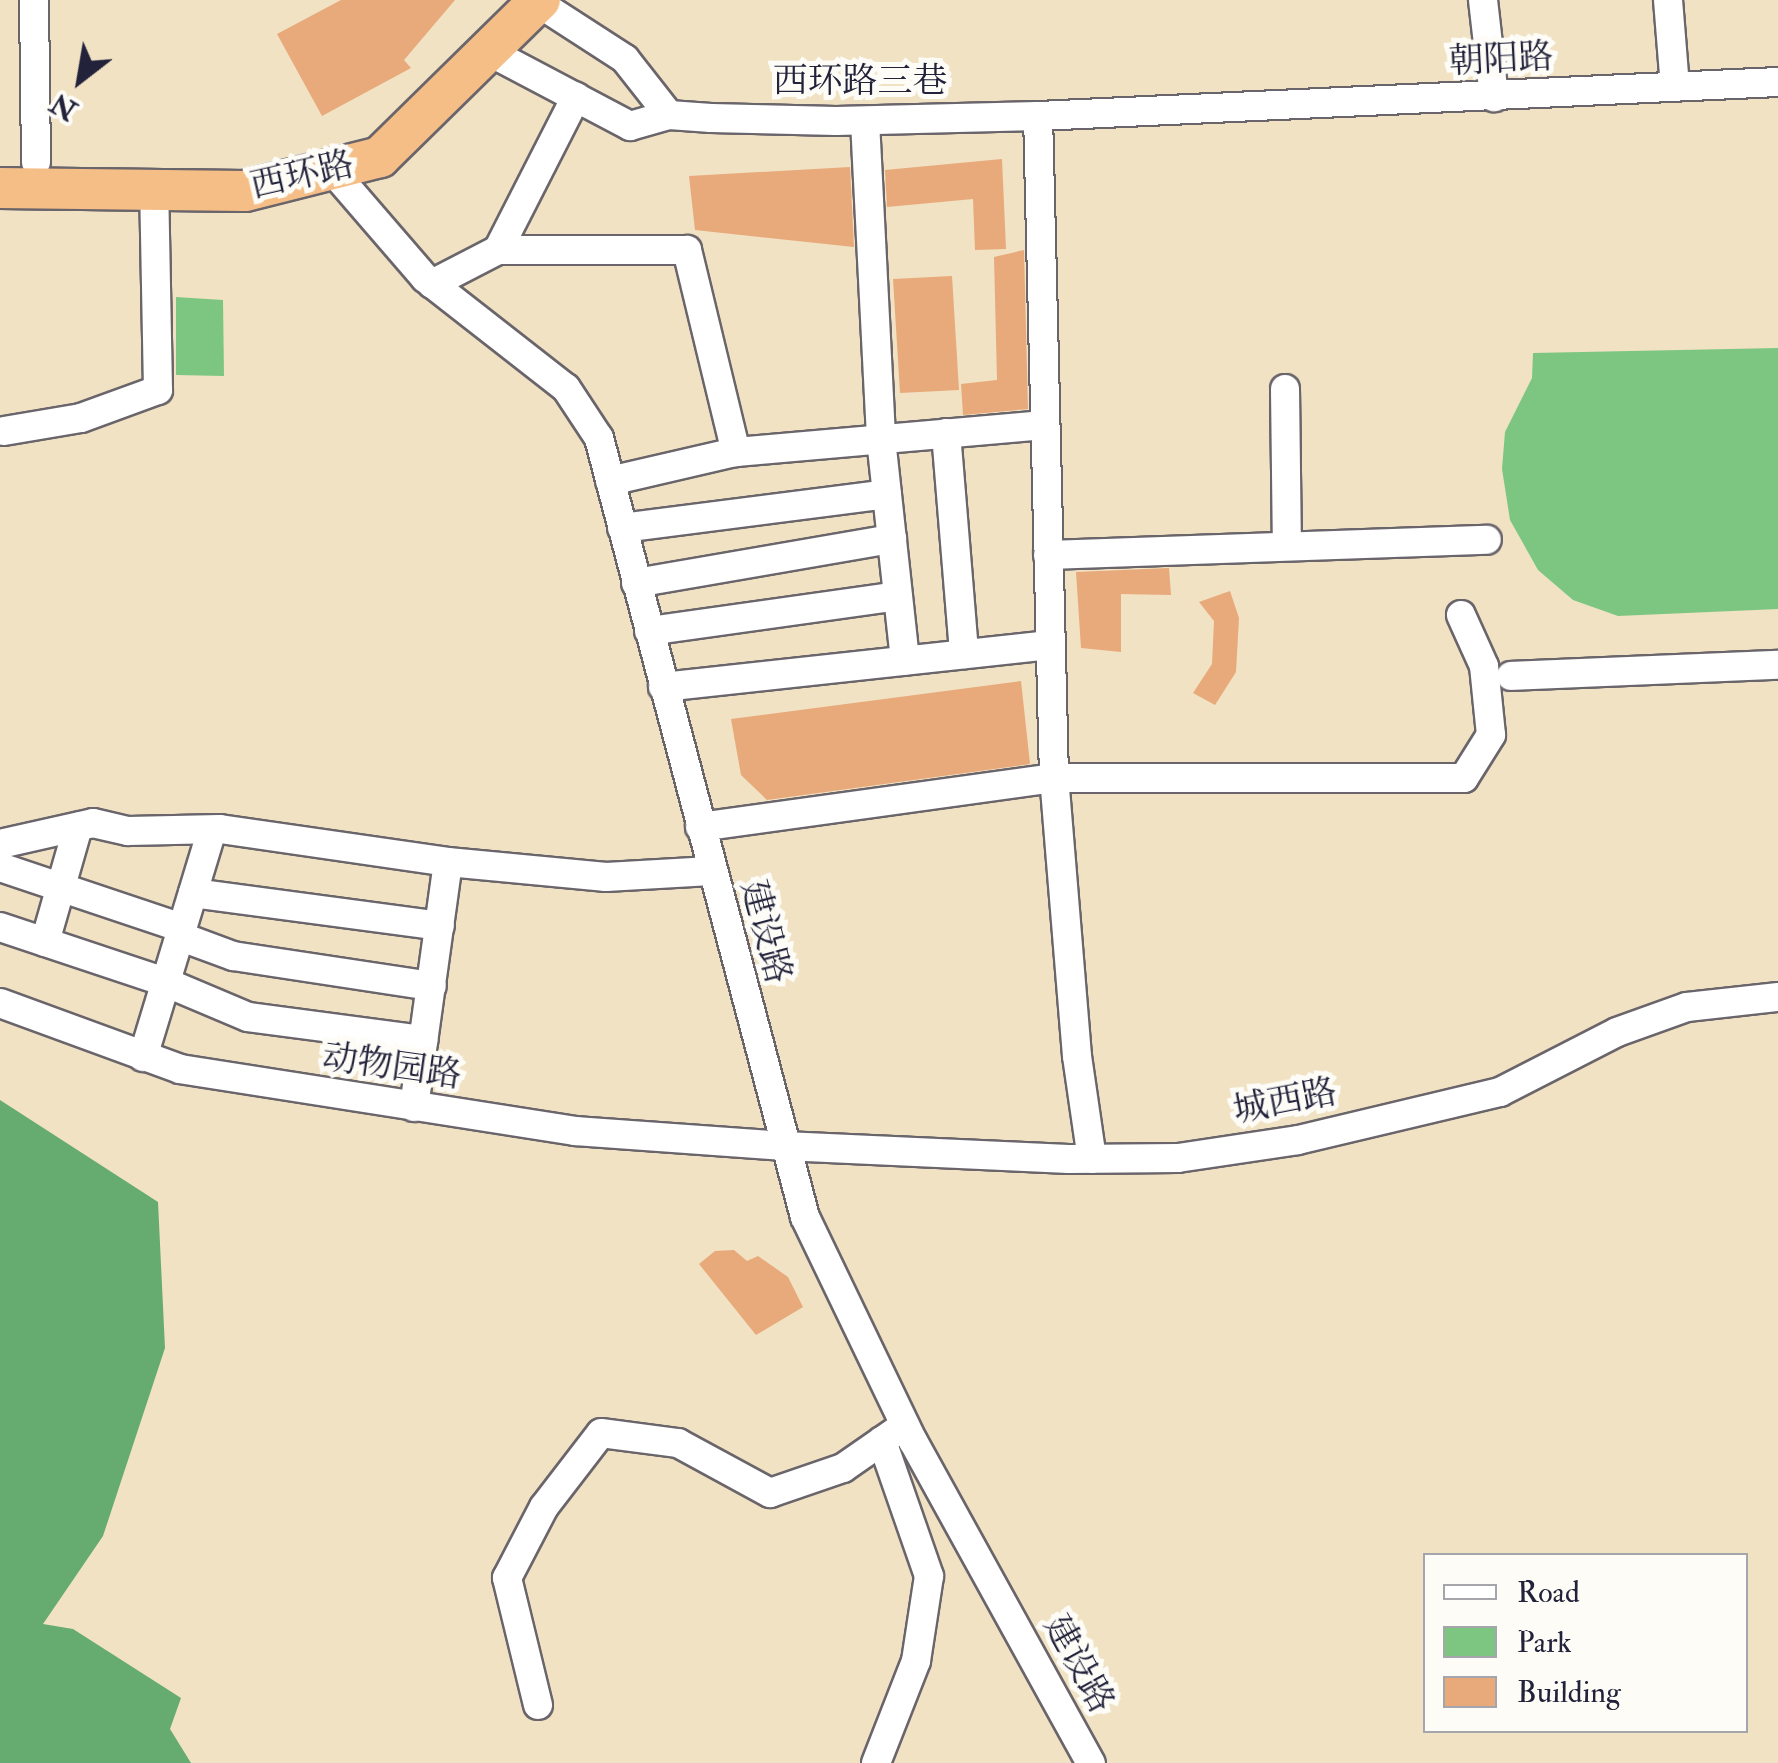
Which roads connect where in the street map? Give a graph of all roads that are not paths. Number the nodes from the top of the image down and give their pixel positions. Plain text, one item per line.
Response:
1 (34, 0) edge
2 (1483, 0) edge
3 (1668, 0) edge
4 (526, 1) edge
5 (488, 51) junction
6 (1778, 82) edge
7 (1675, 86) junction
8 (576, 97) junction
9 (1494, 98) junction
10 (1228, 108) joint
11 (669, 115) junction
12 (1038, 116) junction
13 (864, 121) junction
14 (18, 162) edge
15 (331, 170) junction
16 (0, 188) edge
17 (154, 190) junction
18 (498, 250) junction
19 (432, 284) junction
20 (1285, 389) dead end
21 (1045, 425) junction
22 (4, 431) dead end
23 (946, 433) junction
24 (882, 439) junction
25 (736, 452) junction
26 (610, 481) junction
27 (887, 494) junction
28 (622, 528) junction
29 (892, 539) junction
30 (1486, 540) dead end
31 (1287, 546) junction
32 (1048, 555) junction
33 (636, 583) junction
34 (898, 596) junction
35 (1461, 615) dead end
36 (649, 631) junction
37 (1050, 645) junction
38 (964, 654) junction
39 (905, 661) junction
40 (1778, 664) edge
41 (1510, 676) dead end
42 (664, 687) junction
43 (1054, 778) junction
44 (78, 827) junction
45 (700, 827) junction
46 (212, 830) junction
47 (0, 844) edge
48 (448, 862) junction
49 (0, 867) edge
50 (711, 870) junction
51 (64, 888) junction
52 (193, 893) junction
53 (440, 926) junction
54 (0, 927) edge
55 (181, 932) junction
56 (45, 942) junction
57 (165, 982) junction
58 (432, 986) junction
59 (1778, 997) edge
60 (0, 1003) edge
61 (424, 1040) junction
62 (142, 1056) junction
63 (414, 1107) junction
64 (784, 1146) junction
65 (1092, 1158) junction
66 (906, 1425) junction
67 (882, 1441) junction
68 (538, 1704) dead end
69 (876, 1763) edge
70 (1091, 1763) edge

1 - 14 street
2 - 9 street
3 - 7 street
4 - 5 highway, 西环路
4 - 11 street
4 - 14 highway, 西环路
5 - 8 street, 西环路三巷
5 - 15 highway, 西环路
6 - 7 street, 朝阳路
7 - 9 street, 朝阳路
8 - 11 street, 西环路三巷
8 - 18 street
9 - 10 street, 朝阳路
10 - 12 street, 西环路三巷
11 - 13 street, 西环路三巷
12 - 13 street, 西环路三巷
12 - 21 street
13 - 24 street
15 - 17 highway, 西环路
15 - 19 street, 建设路
16 - 17 highway, 西环路
17 - 22 street
18 - 19 street
18 - 25 street
19 - 26 street, 建设路
20 - 31 street
21 - 23 street
21 - 32 street
23 - 24 street
23 - 38 street
24 - 25 street
24 - 27 street
25 - 26 street
26 - 28 street, 建设路
27 - 28 street
27 - 29 street
28 - 33 street, 建设路
29 - 33 street
29 - 34 street
30 - 31 street
31 - 32 street
32 - 37 street
33 - 36 street, 建设路
34 - 36 street
34 - 39 street
35 - 43 street
36 - 42 street, 建设路
37 - 38 street
37 - 43 street
38 - 39 street
39 - 42 street
40 - 41 street
42 - 45 street, 建设路
43 - 45 street
43 - 65 street
44 - 46 street
44 - 47 street
44 - 51 street
45 - 50 street, 建设路
46 - 48 street
46 - 52 street
48 - 50 street
48 - 53 street
49 - 51 street
50 - 64 street, 建设路
51 - 55 street
51 - 56 street
52 - 53 street
52 - 55 street
53 - 58 street
54 - 56 street
55 - 57 street
55 - 58 street
56 - 57 street
57 - 61 street
57 - 62 street
58 - 61 street
59 - 65 street, 城西路
60 - 62 street, 动物园路
61 - 63 street
62 - 63 street, 动物园路
63 - 64 street, 动物园路
64 - 65 street, 城西路
64 - 66 street, 建设路
66 - 67 street
66 - 70 street, 建设路
67 - 68 street
67 - 69 street

